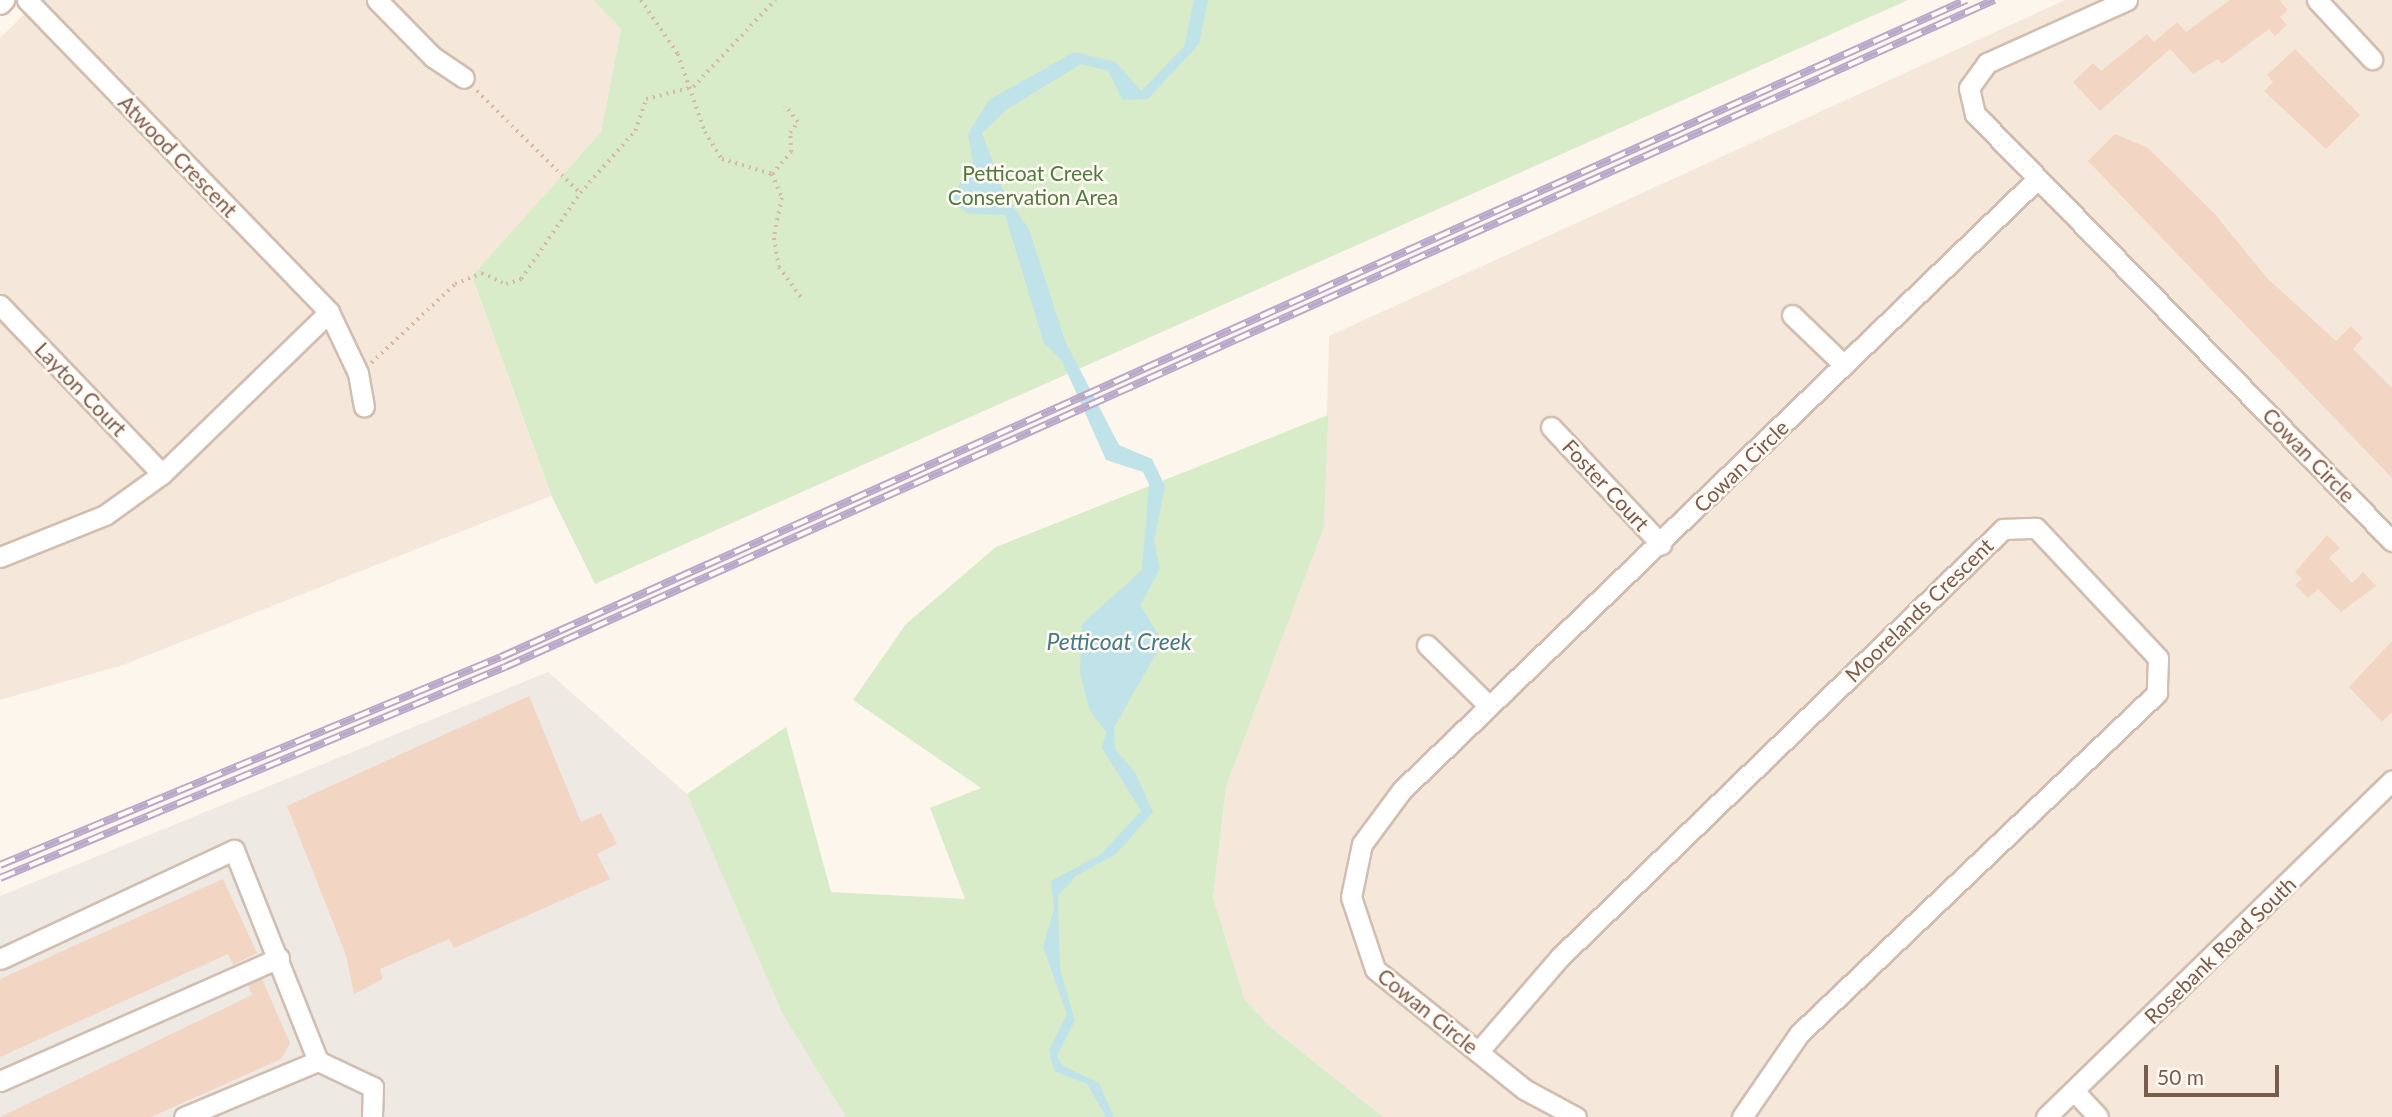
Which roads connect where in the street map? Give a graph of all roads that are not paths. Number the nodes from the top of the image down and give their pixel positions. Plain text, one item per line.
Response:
1 (4, 0) edge
2 (27, 0) edge
3 (377, 0) edge
4 (2127, 0) edge
5 (2317, 0) edge
6 (0, 4) edge
7 (2372, 59) dead end
8 (464, 78) road end
9 (2036, 180) junction
10 (0, 305) edge
11 (328, 312) junction
12 (1792, 315) dead end
13 (1844, 365) junction
14 (364, 406) dead end
15 (1551, 427) dead end
16 (162, 474) junction
17 (2392, 541) edge
18 (1661, 544) junction
19 (0, 557) edge
20 (1427, 645) dead end
21 (1489, 706) junction
22 (2392, 780) edge
23 (279, 958) junction
24 (0, 959) edge
25 (1478, 1052) junction
26 (318, 1061) junction
27 (0, 1080) edge
28 (2074, 1091) junction
29 (184, 1117) edge
30 (372, 1117) edge
31 (1576, 1117) edge
32 (1742, 1117) edge
33 (2046, 1117) edge
34 (2098, 1117) edge

1 - 6 street
2 - 11 street, Atwood Crescent
3 - 8 street
4 - 9 street
5 - 7 street
9 - 13 street, Cowan Circle
9 - 17 street, Cowan Circle
10 - 16 street, Layton Court
11 - 14 street, Atwood Crescent
11 - 16 street
12 - 13 street
13 - 18 street, Cowan Circle
15 - 18 street, Foster Court
16 - 19 street
18 - 21 street, Cowan Circle
20 - 21 street
21 - 25 street, Cowan Circle
22 - 28 street, Rosebank Road South
23 - 24 street
23 - 26 street
23 - 27 street
25 - 31 street, Cowan Circle
25 - 32 street, Moorelands Crescent
26 - 29 street
26 - 30 street
28 - 33 street, Rosebank Road South
28 - 34 street

